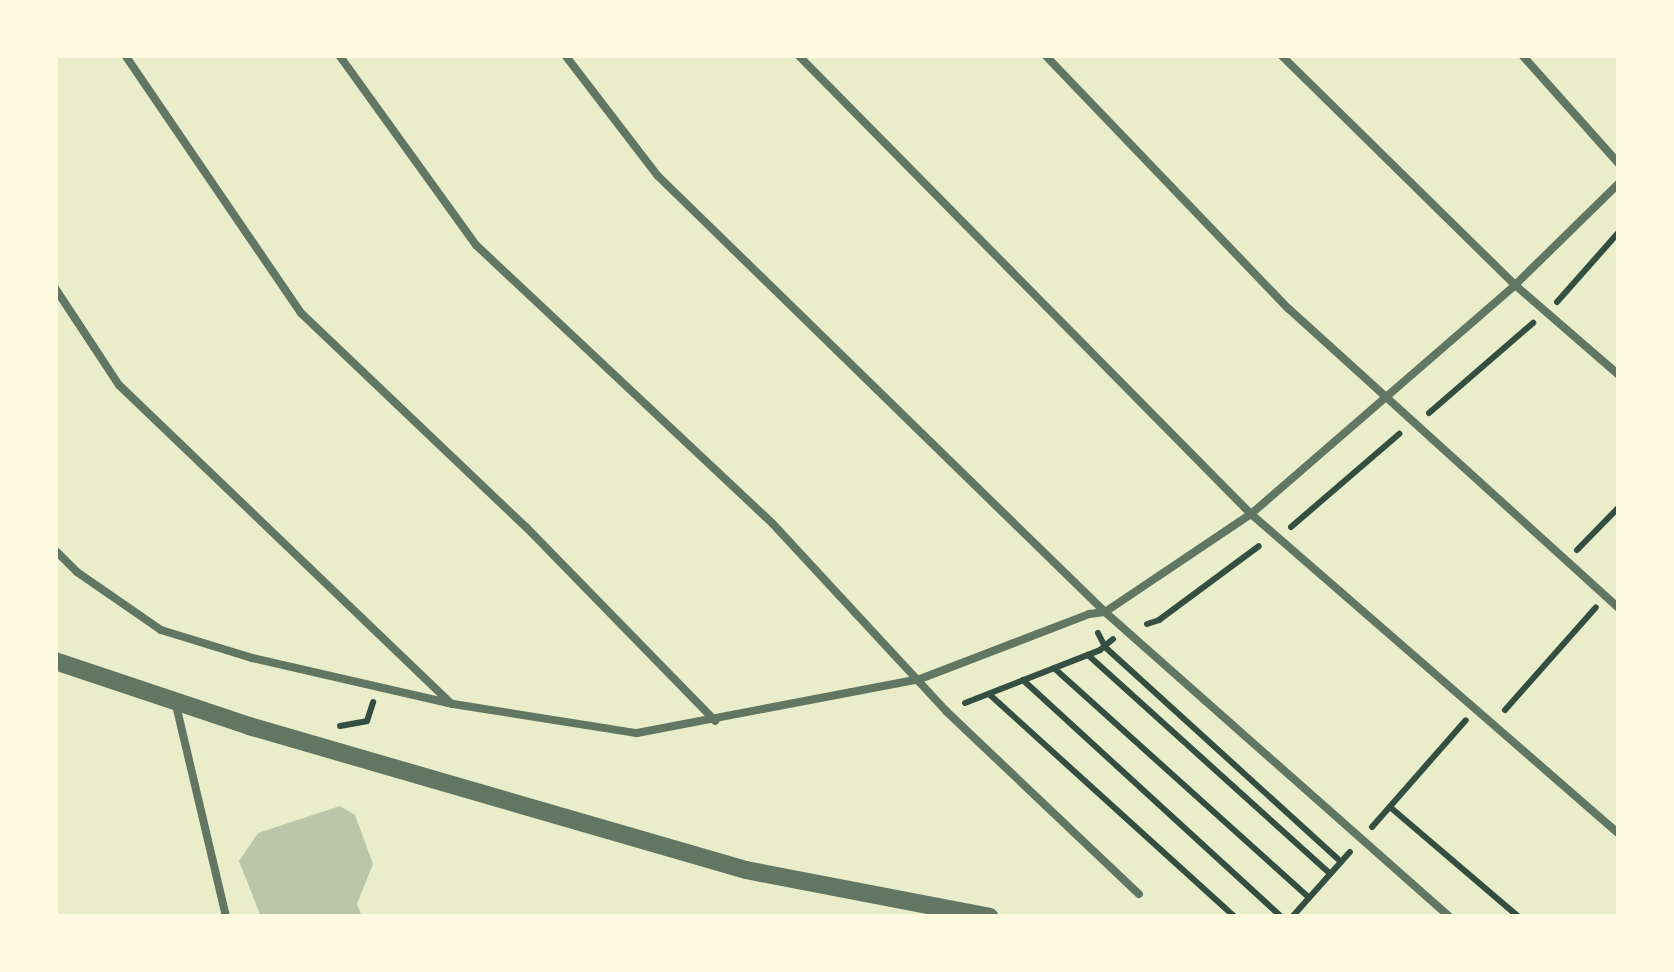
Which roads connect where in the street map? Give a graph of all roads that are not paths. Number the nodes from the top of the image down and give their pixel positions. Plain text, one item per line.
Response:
1 (125, 55) edge
2 (339, 55) edge
3 (564, 55) edge
4 (798, 55) edge
5 (1045, 55) edge
6 (1281, 55) edge
7 (1522, 55) edge
8 (1619, 164) edge
9 (1619, 183) edge
10 (1515, 284) junction
11 (55, 288) edge
12 (1619, 375) edge
13 (1386, 400) junction
14 (1251, 514) junction
15 (55, 550) edge
16 (1619, 608) edge
17 (1105, 612) junction
18 (55, 661) edge
19 (920, 679) junction
20 (175, 700) junction
21 (453, 704) junction
22 (716, 721) junction
23 (1619, 834) edge
24 (1139, 894) dead end
25 (226, 917) edge
26 (990, 917) edge
27 (1450, 917) edge

1 - 22 lane
2 - 19 lane
3 - 17 lane
4 - 14 lane
5 - 13 lane
6 - 10 lane
7 - 8 lane
9 - 10 lane
10 - 12 lane
10 - 13 lane
11 - 21 lane
13 - 14 lane
13 - 16 lane
14 - 17 lane
14 - 23 lane
15 - 21 lane
17 - 19 lane
17 - 27 lane
18 - 20 street
19 - 22 lane
19 - 24 lane
20 - 25 lane
20 - 26 street
21 - 22 lane

